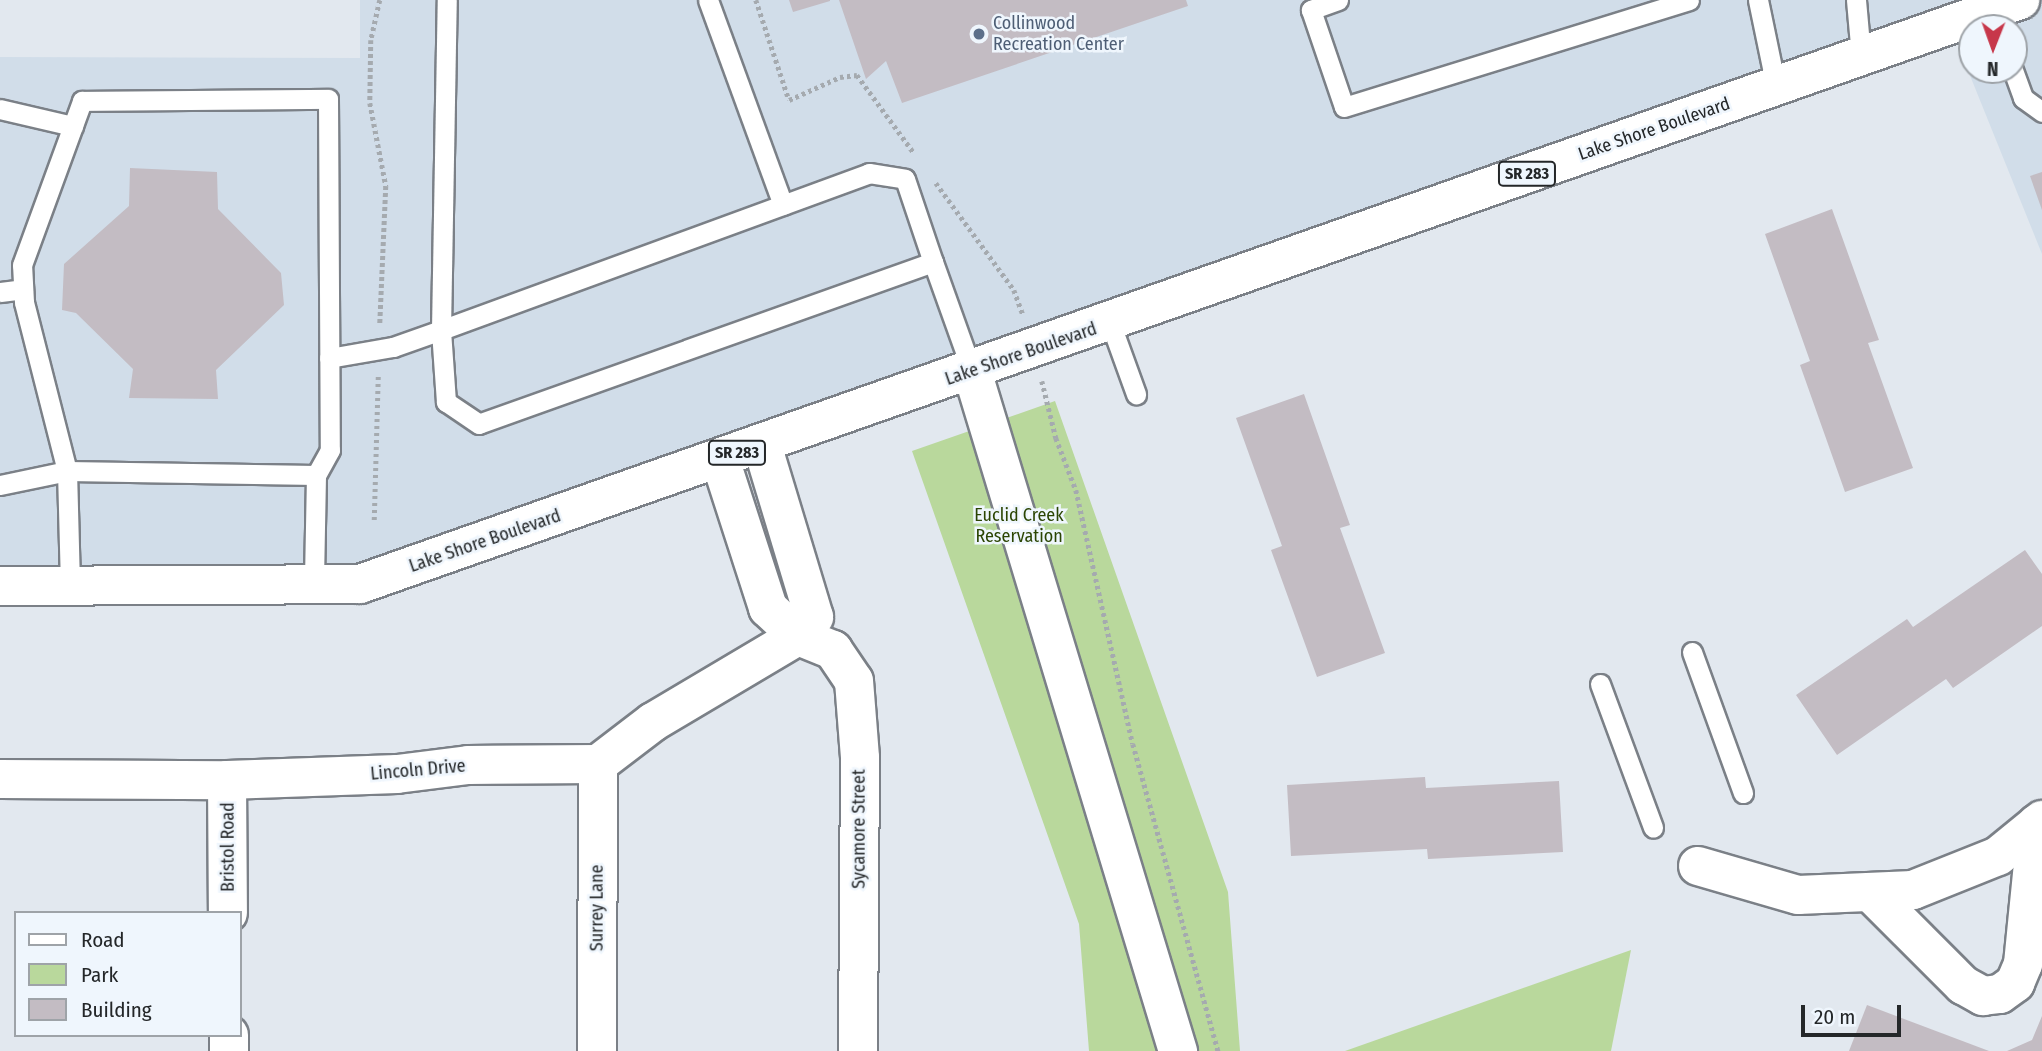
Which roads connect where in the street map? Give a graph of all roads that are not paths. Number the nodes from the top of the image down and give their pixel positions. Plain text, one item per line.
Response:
1 (447, 0) edge
2 (708, 0) edge
3 (1338, 0) edge
4 (1689, 0) edge
5 (1758, 0) edge
6 (1856, 0) edge
7 (1310, 5) edge
8 (1985, 12) edge
9 (1861, 56) junction
10 (2018, 84) edge
11 (1776, 87) junction
12 (0, 109) edge
13 (2042, 112) edge
14 (73, 126) junction
15 (783, 205) junction
16 (933, 262) junction
17 (23, 289) junction
18 (0, 292) edge
19 (1110, 322) junction
20 (441, 330) junction
21 (329, 358) junction
22 (972, 371) junction
23 (1136, 394) dead end
24 (762, 445) junction
25 (720, 460) junction
26 (66, 471) junction
27 (316, 475) junction
28 (0, 485) edge
29 (314, 584) junction
30 (70, 585) junction
31 (0, 586) edge
32 (798, 636) junction
33 (1692, 652) dead end
34 (1600, 684) dead end
35 (598, 764) junction
36 (0, 779) edge
37 (227, 780) junction
38 (1743, 793) dead end
39 (2040, 822) edge
40 (1653, 827) dead end
41 (1698, 866) dead end
42 (1870, 892) junction
43 (228, 911) edge
44 (597, 1051) edge
45 (858, 1051) edge
46 (1178, 1051) edge

1 - 20 lane
2 - 15 lane
3 - 7 lane
4 - 7 lane
5 - 11 lane
6 - 9 lane
8 - 9 street, Lake Shore Boulevard / SR 283
9 - 11 street, Lake Shore Boulevard / SR 283
10 - 13 lane
11 - 19 street, Lake Shore Boulevard / SR 283
12 - 14 lane
14 - 17 lane
14 - 21 lane
15 - 16 lane
15 - 20 lane
16 - 20 lane
16 - 22 lane
17 - 18 lane
17 - 26 lane
19 - 22 street, Lake Shore Boulevard / SR 283
19 - 23 lane
20 - 21 lane
21 - 27 lane
22 - 24 street, Lake Shore Boulevard / SR 283
22 - 46 street
24 - 25 street, Lake Shore Boulevard / SR 283
24 - 32 street
25 - 29 street, Lake Shore Boulevard / SR 283
25 - 32 street, Sycamore Street
26 - 27 lane
26 - 28 lane
26 - 30 lane
27 - 29 lane
29 - 30 street, Lake Shore Boulevard / SR 283
30 - 31 street, Lake Shore Boulevard / SR 283
32 - 35 street
32 - 45 street, Sycamore Street
33 - 38 lane
34 - 40 lane
35 - 37 street, Lincoln Drive
35 - 44 street, Surrey Lane
36 - 37 street, Lincoln Drive
37 - 43 street, Bristol Road
39 - 42 street
39 - 42 street
41 - 42 street

